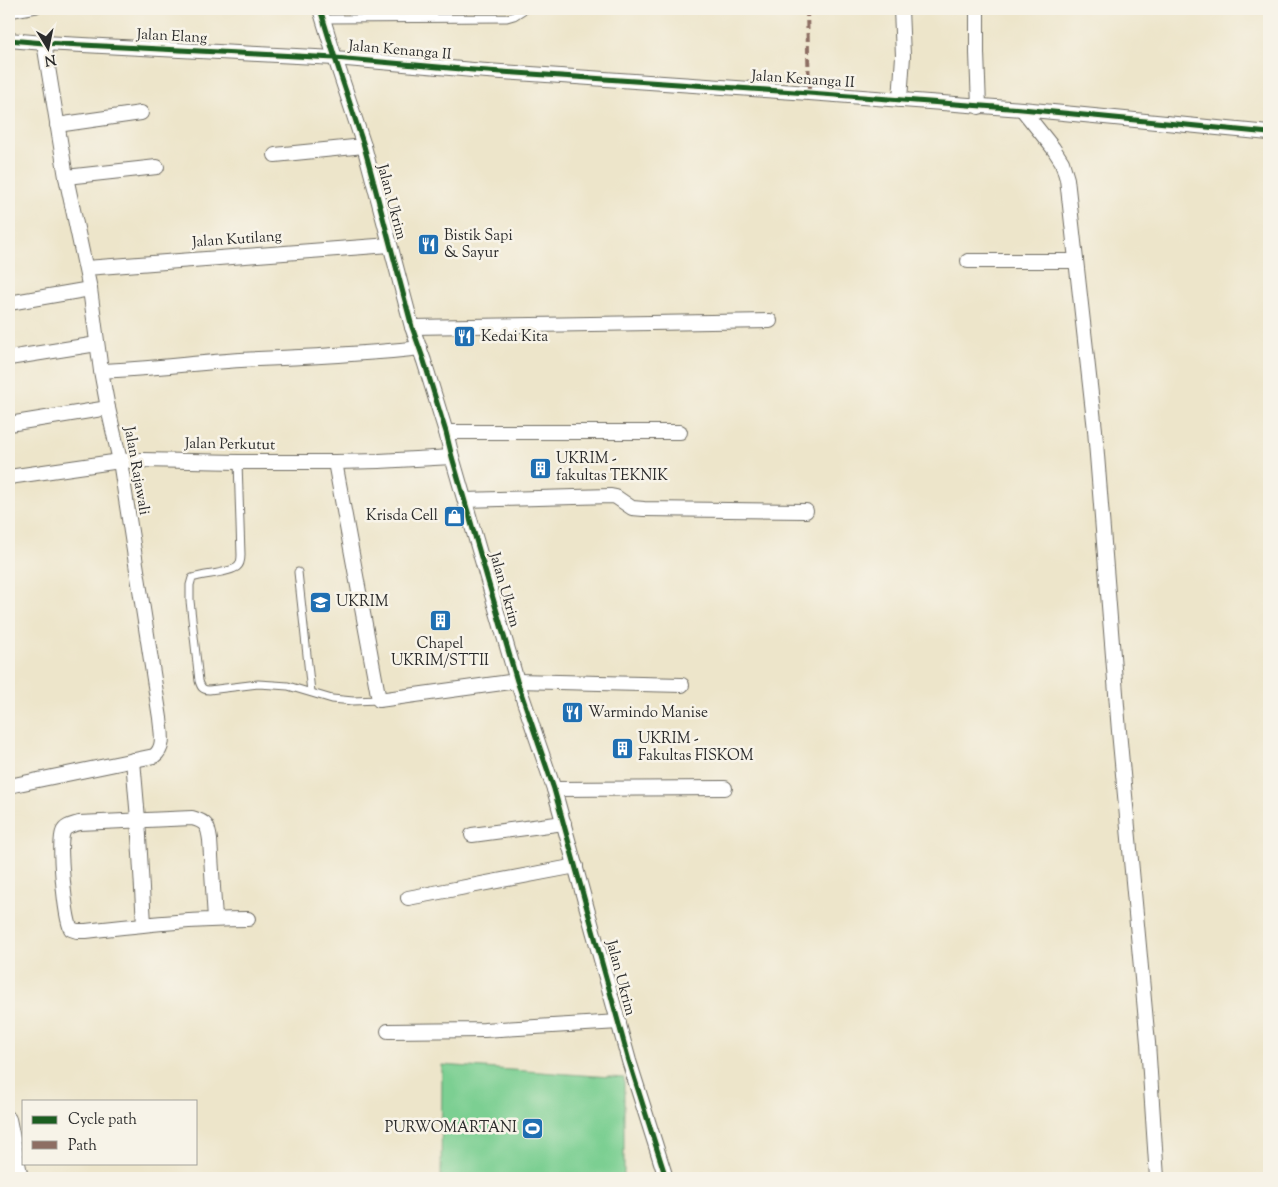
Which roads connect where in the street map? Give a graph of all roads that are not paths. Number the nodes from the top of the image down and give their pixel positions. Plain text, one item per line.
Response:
1 (37, 9) edge
2 (525, 9) edge
3 (901, 9) edge
4 (977, 9) edge
5 (9, 14) edge
6 (322, 14) edge
7 (9, 40) edge
8 (44, 43) junction
9 (335, 58) junction
10 (900, 100) junction
11 (979, 107) junction
12 (1022, 109) junction
13 (141, 113) dead end
14 (57, 125) junction
15 (1269, 133) edge
16 (364, 146) junction
17 (275, 155) dead end
18 (157, 167) dead end
19 (66, 177) junction
20 (390, 245) junction
21 (968, 261) dead end
22 (1076, 261) junction
23 (86, 268) junction
24 (90, 289) junction
25 (9, 303) edge
26 (770, 321) dead end
27 (412, 327) junction
28 (97, 344) junction
29 (420, 348) junction
30 (9, 358) edge
31 (101, 371) junction
32 (108, 408) junction
33 (9, 424) edge
34 (446, 432) junction
35 (680, 432) dead end
36 (452, 457) junction
37 (120, 461) junction
38 (238, 462) junction
39 (335, 462) junction
40 (9, 478) edge
41 (465, 500) junction
42 (806, 511) dead end
43 (298, 572) dead end
44 (517, 681) junction
45 (682, 685) dead end
46 (310, 692) junction
47 (380, 700) junction
48 (133, 760) junction
49 (9, 786) edge
50 (725, 788) dead end
51 (554, 789) junction
52 (138, 819) junction
53 (564, 823) junction
54 (472, 835) dead end
55 (576, 866) junction
56 (408, 898) dead end
57 (215, 919) junction
58 (248, 919) dead end
59 (144, 924) junction
60 (619, 1022) junction
61 (388, 1031) dead end
62 (9, 1119) edge
63 (15, 1138) edge
64 (21, 1178) edge
65 (666, 1178) edge
66 (1157, 1178) edge

1 - 5 lane
2 - 6 lane
3 - 10 street
4 - 11 street
6 - 9 street, Jalan Ukrim
7 - 8 street, Jalan Elang
8 - 9 street, Jalan Elang
8 - 14 street, Jalan Rajawali
9 - 10 street, Jalan Kenanga II
9 - 16 street, Jalan Ukrim
10 - 11 street, Jalan Kenanga II
11 - 12 street, Jalan Kenanga II
12 - 15 street, Jalan Kenanga II
12 - 22 street
13 - 14 street
14 - 19 street, Jalan Rajawali
16 - 17 street
16 - 20 street, Jalan Ukrim
18 - 19 street
19 - 23 street, Jalan Rajawali
20 - 23 street, Jalan Kutilang
20 - 27 street, Jalan Ukrim
21 - 22 street
22 - 66 street
23 - 24 street, Jalan Rajawali
24 - 25 street
24 - 28 street, Jalan Rajawali
26 - 27 street
27 - 29 street, Jalan Ukrim
28 - 30 street
28 - 31 street, Jalan Rajawali
29 - 31 street
29 - 34 street, Jalan Ukrim
31 - 32 street, Jalan Rajawali
32 - 33 street
32 - 37 street, Jalan Rajawali
34 - 35 street
34 - 36 street, Jalan Ukrim
36 - 39 street, Jalan Perkutut
36 - 41 street, Jalan Ukrim
37 - 38 street, Jalan Perkutut
37 - 40 street, Jalan Perkutut
37 - 48 street, Jalan Rajawali
38 - 39 street, Jalan Perkutut
38 - 46 lane
39 - 47 street
41 - 42 street
41 - 44 street, Jalan Ukrim
43 - 46 lane
44 - 45 street
44 - 47 street
44 - 51 street, Jalan Ukrim
46 - 47 lane
48 - 49 street, Jalan Rajawali
48 - 52 street
50 - 51 street
51 - 53 street, Jalan Ukrim
52 - 57 street
52 - 59 street
52 - 59 street
53 - 54 street
53 - 55 street, Jalan Ukrim
55 - 56 street
55 - 60 street, Jalan Ukrim
57 - 58 street
57 - 59 street
60 - 61 street
60 - 65 street, Jalan Ukrim
62 - 63 street
63 - 64 street

